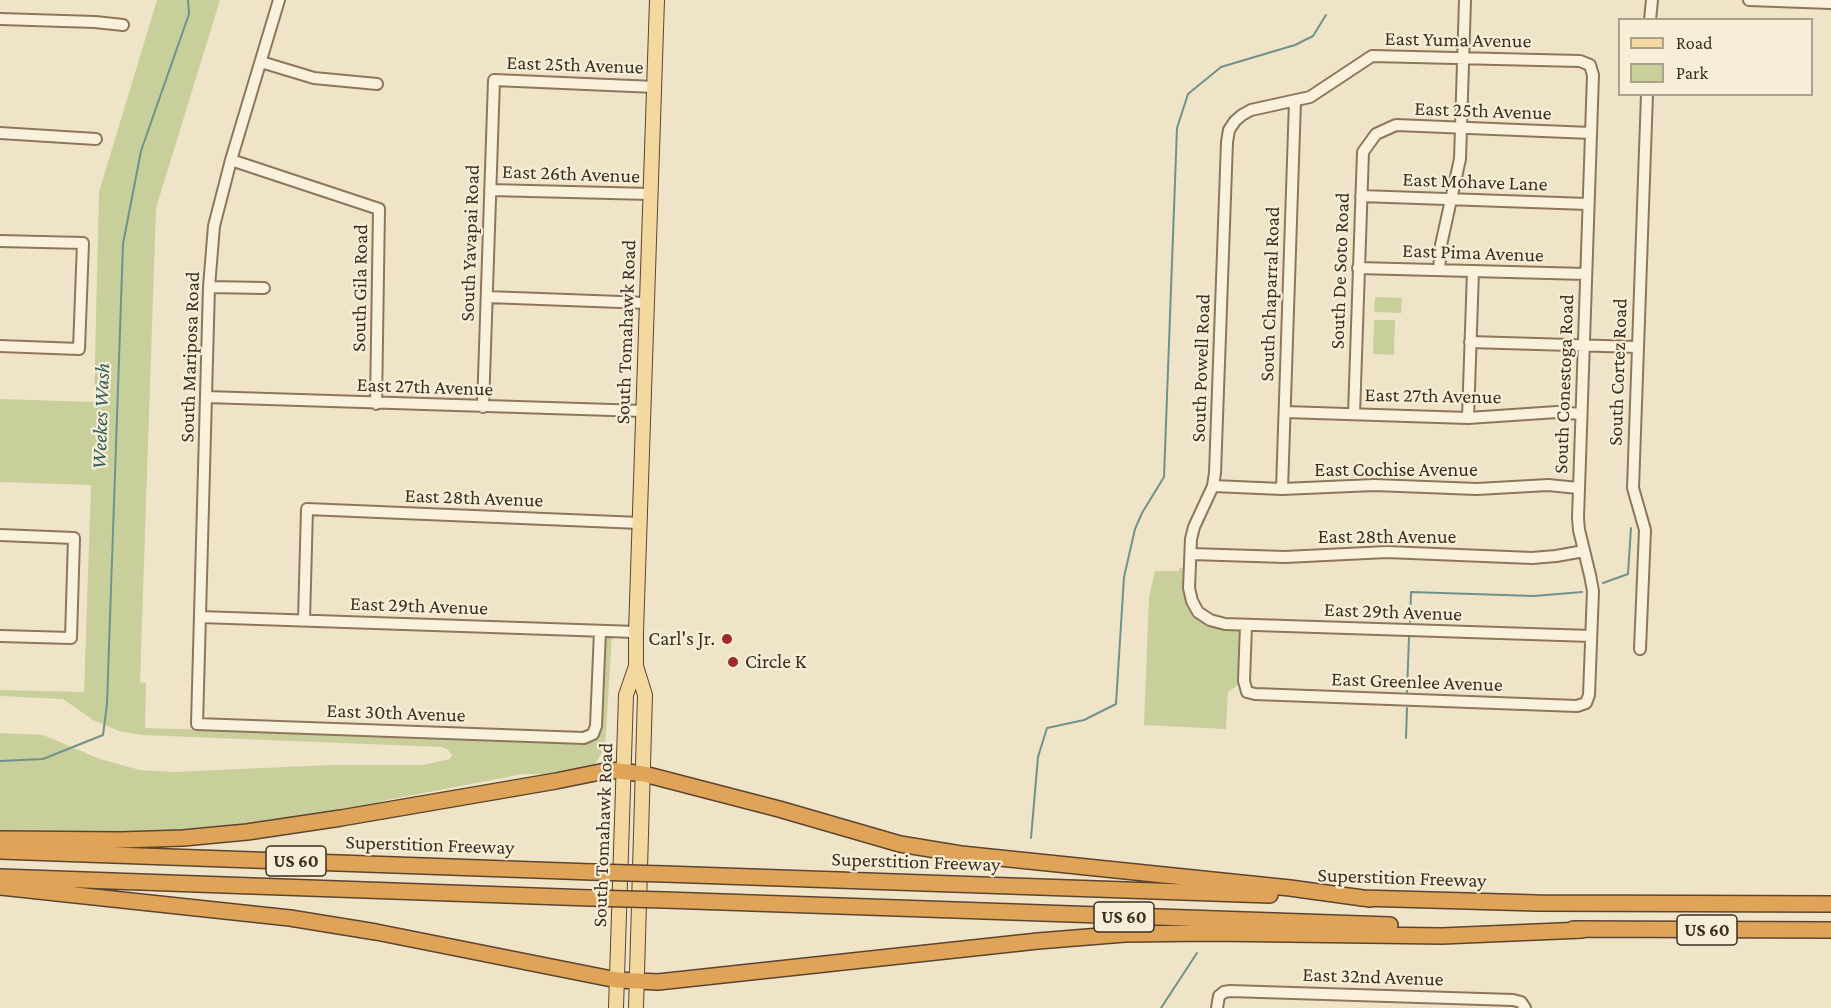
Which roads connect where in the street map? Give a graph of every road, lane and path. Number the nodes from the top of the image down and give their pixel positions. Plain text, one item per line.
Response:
1 (279, 0) edge
2 (657, 0) edge
3 (1465, 0) edge
4 (1652, 0) edge
5 (1749, 0) edge
6 (1831, 3) edge
7 (1650, 18) edge
8 (0, 19) edge
9 (123, 25) dead end
10 (1463, 58) junction
11 (261, 62) junction
12 (1590, 65) joint
13 (494, 80) joint
14 (377, 84) dead end
15 (655, 87) junction
16 (1647, 96) edge
17 (1295, 100) junction
18 (1235, 121) joint
19 (1461, 128) junction
20 (0, 133) edge
21 (1591, 133) junction
22 (1376, 134) joint
23 (96, 139) dead end
24 (231, 160) junction
25 (490, 190) junction
26 (650, 194) junction
27 (1361, 196) junction
28 (1452, 199) junction
29 (1588, 204) junction
30 (0, 241) edge
31 (1358, 268) junction
32 (1439, 270) junction
33 (1473, 271) junction
34 (1586, 274) junction
35 (209, 287) junction
36 (264, 288) dead end
37 (487, 297) junction
38 (647, 303) junction
39 (1470, 342) junction
40 (1583, 345) junction
41 (0, 346) edge
42 (1637, 347) junction
43 (206, 397) junction
44 (376, 404) junction
45 (483, 407) junction
46 (643, 411) junction
47 (1285, 412) junction
48 (1354, 414) junction
49 (1581, 414) junction
50 (1468, 418) junction
51 (1213, 486) junction
52 (1578, 488) junction
53 (1282, 489) junction
54 (640, 523) junction
55 (0, 535) edge
56 (1584, 551) junction
57 (1191, 554) junction
58 (1198, 612) joint
59 (200, 617) junction
60 (304, 620) junction
61 (1246, 625) junction
62 (600, 631) junction
63 (636, 632) junction
64 (0, 636) edge
65 (1590, 636) junction
66 (1640, 649) dead end
67 (636, 666) junction
68 (1586, 703) joint
69 (197, 724) joint
70 (624, 771) junction
71 (644, 774) junction
72 (0, 839) edge
73 (0, 851) edge
74 (0, 877) edge
75 (0, 887) edge
76 (1831, 894) edge
77 (1370, 899) junction
78 (1688, 904) junction
79 (1831, 904) edge
80 (1583, 930) junction
81 (1831, 930) edge
82 (617, 980) junction
83 (637, 981) junction
84 (1372, 995) junction
85 (1524, 1006) edge
86 (616, 1008) edge
87 (636, 1008) edge
88 (1217, 1008) edge
89 (1371, 1008) edge

1 - 11 street, South Mariposa Road
2 - 15 main road, South Tomahawk Road
3 - 10 street
4 - 7 street
5 - 6 street
8 - 9 street
10 - 12 street, East Yuma Avenue
10 - 17 street, East Yuma Avenue
10 - 19 street
11 - 14 street
11 - 24 street, South Mariposa Road
12 - 21 street, South Conestoga Road
13 - 15 street, East 25th Avenue
13 - 25 street, South Yavapai Road
15 - 26 main road, South Tomahawk Road
16 - 42 street, South Cortez Road
17 - 18 street, East Yuma Avenue
17 - 47 street, South Chaparral Road
18 - 51 street, South Powell Road
19 - 21 street, East 25th Avenue
19 - 22 street, East 25th Avenue
19 - 28 street
20 - 23 street
21 - 29 street, South Conestoga Road
22 - 27 street, South De Soto Road
24 - 35 street, South Mariposa Road
24 - 44 street, South Gila Road
25 - 26 street, East 26th Avenue
25 - 37 street, South Yavapai Road
26 - 38 main road, South Tomahawk Road
27 - 28 street, East Mohave Lane
27 - 31 street, South De Soto Road
28 - 29 street, East Mohave Lane
28 - 32 street
29 - 34 street, South Conestoga Road
30 - 41 street
31 - 32 street, East Pima Avenue
31 - 48 street, South De Soto Road
32 - 33 street, East Pima Avenue
33 - 34 street, East Pima Avenue
33 - 39 street
34 - 40 street, South Conestoga Road
35 - 36 street
35 - 43 street, South Mariposa Road
37 - 38 street
37 - 45 street, South Yavapai Road
38 - 46 main road, South Tomahawk Road
39 - 40 street
39 - 50 street
40 - 42 street
40 - 49 street, South Conestoga Road
42 - 66 street, South Cortez Road
43 - 44 street, East 27th Avenue
43 - 59 street, South Mariposa Road
44 - 45 street, East 27th Avenue
45 - 46 street, East 27th Avenue
46 - 54 main road, South Tomahawk Road
47 - 48 street, East 27th Avenue
47 - 53 street, South Chaparral Road
48 - 50 street, East 27th Avenue
49 - 50 street, East 27th Avenue
49 - 52 street, South Conestoga Road
51 - 53 street, East Cochise Avenue
51 - 57 street, South Powell Road
52 - 53 street, East Cochise Avenue
52 - 56 street, South Conestoga Road
54 - 60 street, East 28th Avenue
54 - 63 main road, South Tomahawk Road
55 - 64 street
56 - 57 street, East 28th Avenue
56 - 65 street, South Conestoga Road
57 - 58 street, South Powell Road
58 - 61 street, East 29th Avenue
59 - 60 street, East 29th Avenue
59 - 69 street, South Mariposa Road
60 - 62 street, East 29th Avenue
61 - 65 street, East 29th Avenue
61 - 68 street, East Greenlee Avenue
62 - 63 street, East 29th Avenue
62 - 69 street, East 30th Avenue
63 - 67 main road, South Tomahawk Road
65 - 68 street, South Conestoga Road
67 - 70 main road, South Tomahawk Road
67 - 71 main road, South Tomahawk Road
70 - 71 highway
70 - 72 highway
70 - 82 main road, South Tomahawk Road
71 - 77 highway
71 - 83 main road, South Tomahawk Road
73 - 77 highway, Superstition Freeway / US 60, bridge
74 - 80 highway, US 60, bridge
75 - 82 highway
76 - 78 highway
77 - 78 highway, Superstition Freeway / US 60
78 - 79 highway, Superstition Freeway / US 60
80 - 81 highway, US 60
80 - 83 highway
82 - 83 highway
82 - 86 main road, South Tomahawk Road
83 - 87 main road, South Tomahawk Road
84 - 85 street, East 32nd Avenue
84 - 88 street, East 32nd Avenue
84 - 89 street

